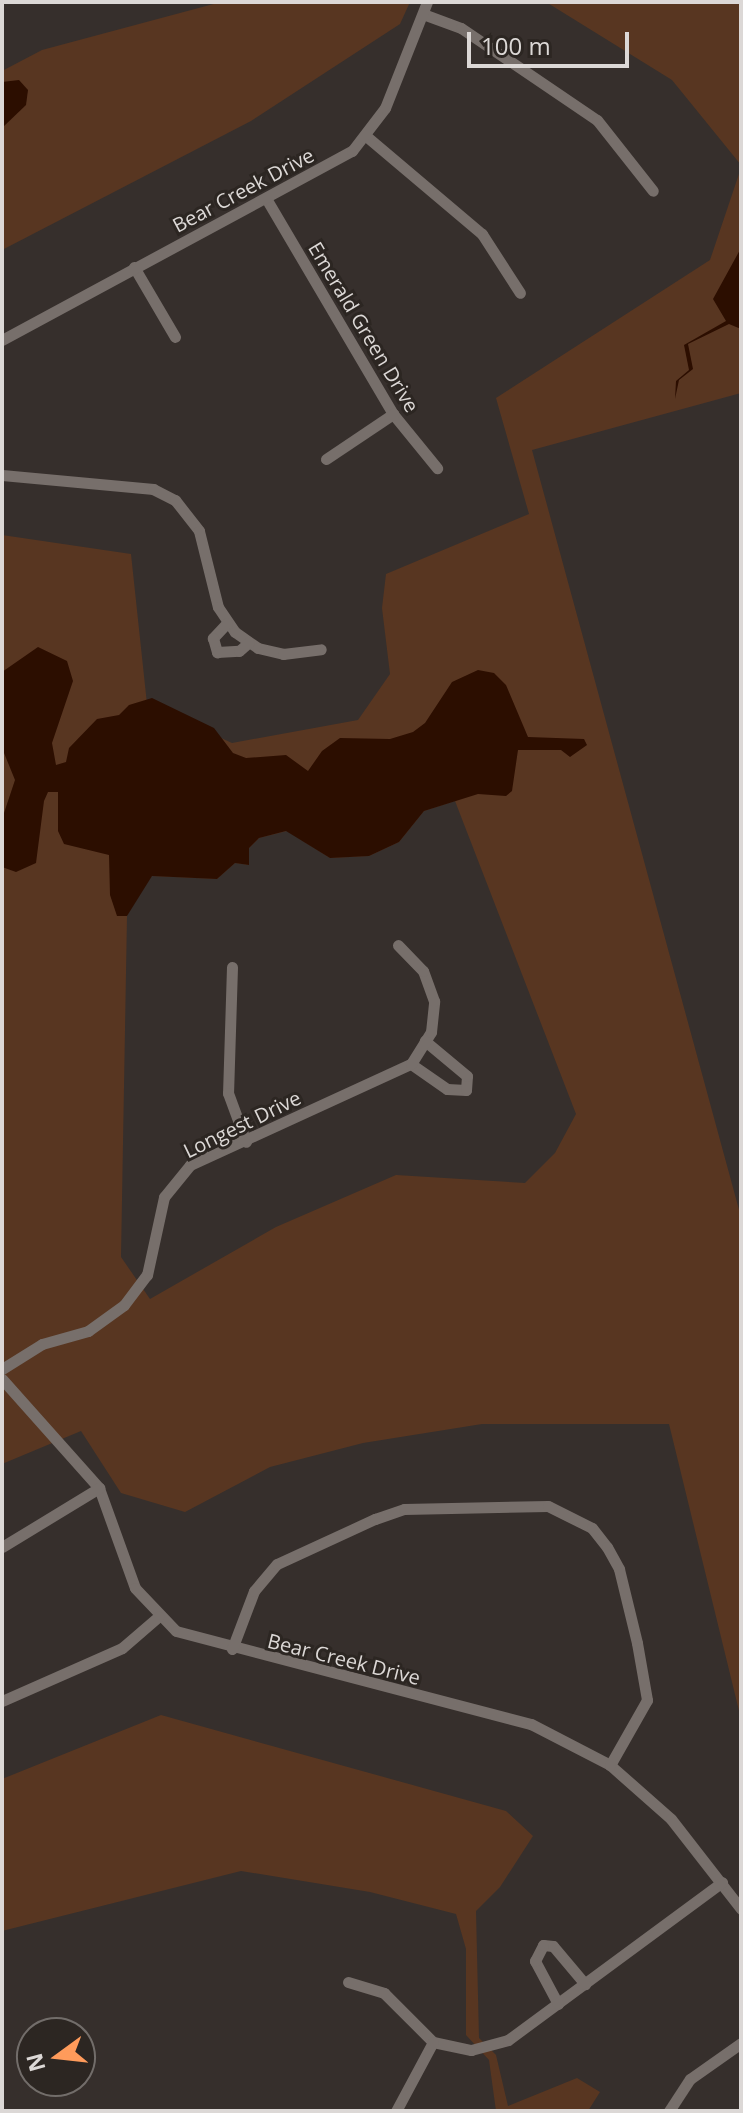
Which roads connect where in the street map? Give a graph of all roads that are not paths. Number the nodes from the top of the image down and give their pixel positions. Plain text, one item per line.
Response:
1 (427, 2) edge
2 (423, 14) junction
3 (366, 136) junction
4 (653, 191) dead end
5 (267, 200) junction
6 (134, 267) junction
7 (520, 293) dead end
8 (175, 337) dead end
9 (2, 340) edge
10 (393, 414) junction
11 (326, 459) dead end
12 (437, 468) dead end
13 (2, 475) edge
14 (227, 623) junction
15 (249, 642) junction
16 (321, 649) dead end
17 (398, 945) dead end
18 (232, 967) dead end
19 (425, 1041) junction
20 (411, 1064) junction
21 (246, 1142) junction
22 (2, 1369) edge
23 (2, 1379) edge
24 (99, 1488) junction
25 (2, 1547) edge
26 (158, 1617) junction
27 (232, 1649) junction
28 (2, 1701) edge
29 (610, 1765) junction
30 (722, 1882) junction
31 (741, 1909) edge
32 (348, 1982) dead end
33 (585, 1984) junction
34 (558, 2004) junction
35 (433, 2042) junction
36 (741, 2043) edge
37 (396, 2111) edge
38 (669, 2111) edge

1 - 2 street, Bear Creek Drive
2 - 3 street, Bear Creek Drive
2 - 4 street
3 - 5 street, Bear Creek Drive
3 - 7 street
5 - 6 street, Bear Creek Drive
5 - 10 street, Emerald Green Drive
6 - 8 street
6 - 9 street, Bear Creek Drive
10 - 11 street
10 - 12 street, Emerald Green Drive
13 - 14 street
14 - 15 street
14 - 15 street
15 - 16 street
17 - 19 street
18 - 21 street
19 - 20 street
19 - 20 street
20 - 21 street, Longest Drive
21 - 22 street, Longest Drive
23 - 24 street, Bear Creek Drive
24 - 25 street
24 - 26 street, Bear Creek Drive
26 - 27 street, Bear Creek Drive
26 - 28 street
27 - 29 street, Bear Creek Drive
27 - 29 street
29 - 30 street, Bear Creek Drive
30 - 31 street, Bear Creek Drive
30 - 33 street
32 - 35 street
33 - 34 street
33 - 34 street
34 - 35 street
35 - 37 street
36 - 38 street

